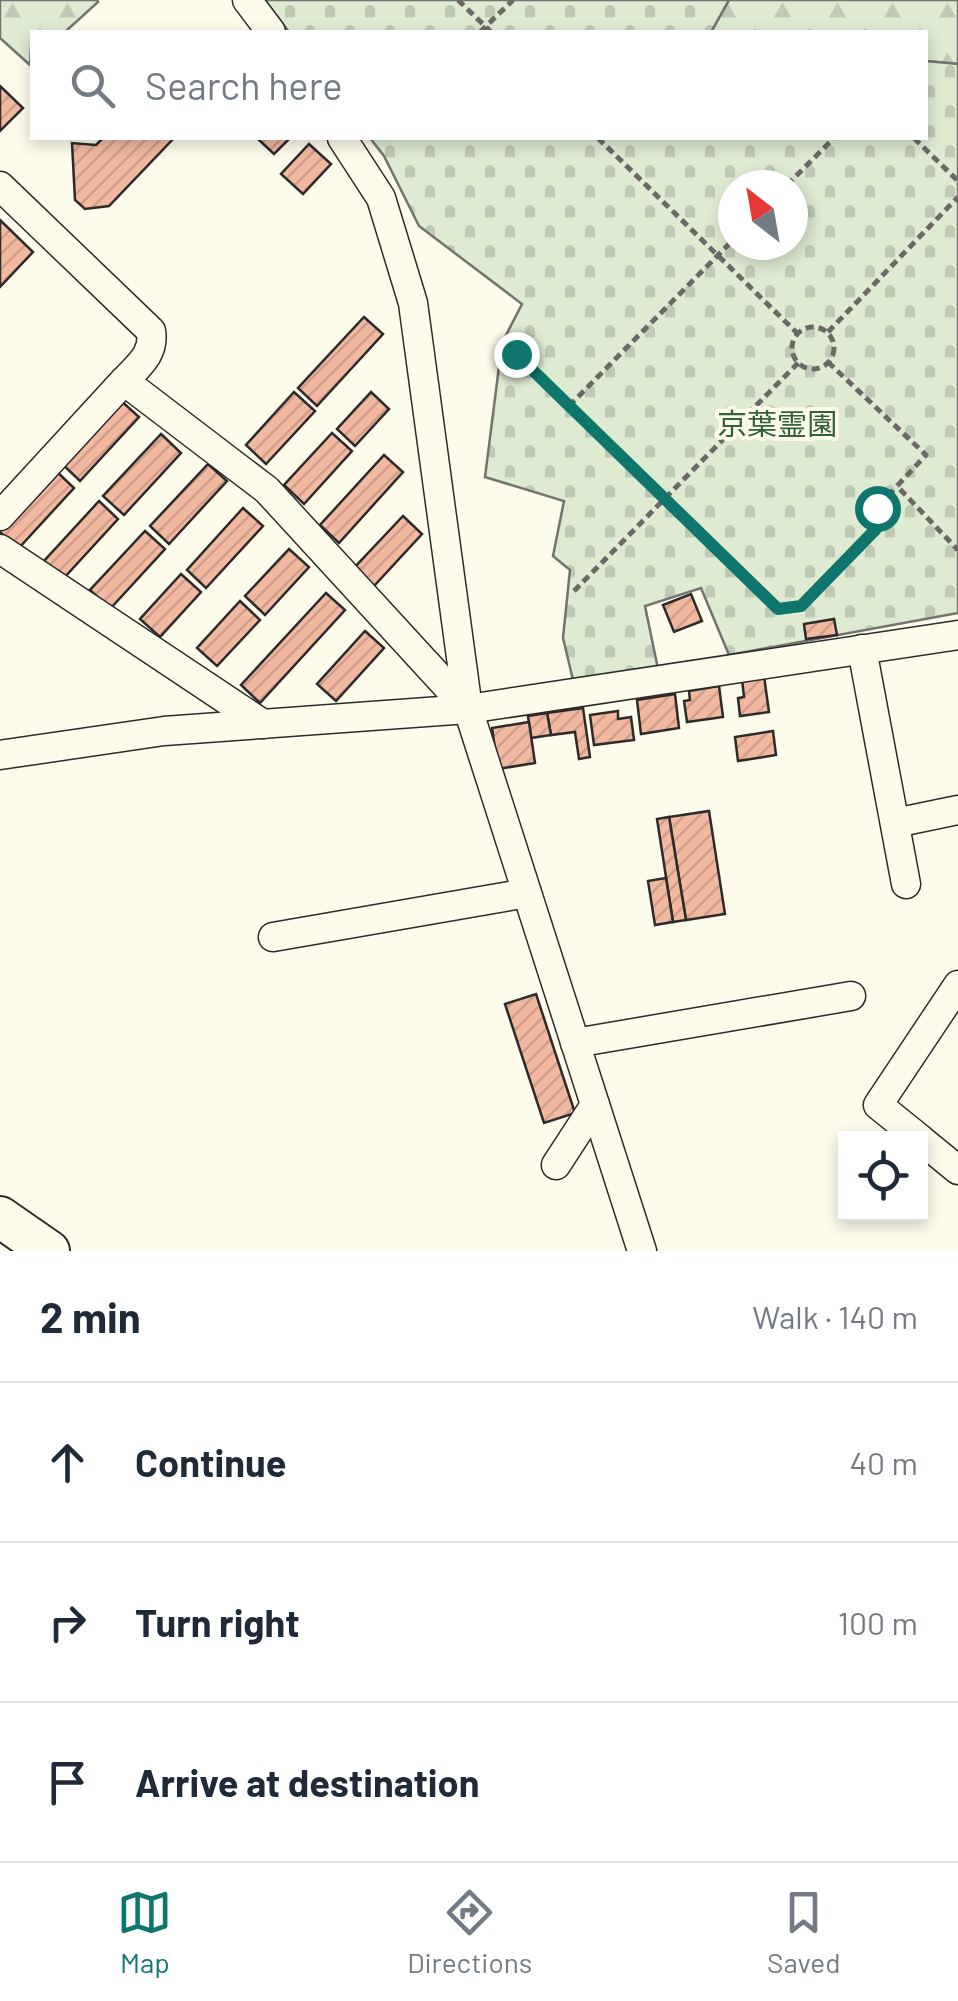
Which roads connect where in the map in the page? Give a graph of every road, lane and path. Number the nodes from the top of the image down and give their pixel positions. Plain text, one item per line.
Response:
1 (247, 0) edge
2 (458, 0) edge
3 (513, 0) edge
4 (270, 30) edge
5 (485, 30) edge
6 (487, 30) edge
7 (343, 140) edge
8 (600, 140) edge
9 (832, 140) edge
10 (916, 140) edge
11 (803, 170) edge
12 (958, 182) edge
13 (0, 186) edge
14 (958, 197) edge
15 (718, 256) joint
16 (722, 260) edge
17 (828, 332) junction
18 (798, 334) junction
19 (516, 354) dead end
20 (828, 362) junction
21 (798, 363) junction
22 (124, 381) junction
23 (569, 406) junction
24 (896, 486) junction
25 (664, 499) junction
26 (0, 516) edge
27 (0, 549) edge
28 (958, 550) edge
29 (574, 591) dead end
30 (958, 634) edge
31 (862, 649) junction
32 (468, 709) junction
33 (263, 724) junction
34 (0, 754) edge
35 (958, 810) edge
36 (895, 824) junction
37 (906, 884) dead end
38 (527, 893) junction
39 (273, 937) dead end
40 (958, 984) edge
41 (851, 996) dead end
42 (950, 1014) edge
43 (575, 1043) junction
44 (595, 1105) junction
45 (910, 1131) edge
46 (928, 1146) edge
47 (556, 1165) dead end
48 (958, 1170) edge
49 (3, 1224) edge
50 (45, 1250) edge
51 (642, 1251) edge

1 - 4 street
2 - 5 path
3 - 6 path
7 - 32 street
8 - 15 path
9 - 11 path
10 - 12 path
13 - 22 street
14 - 17 path
15 - 23 path
16 - 18 path
17 - 18 path
17 - 20 path
18 - 21 path
19 - 23 path
20 - 21 path
20 - 24 path
21 - 25 path
22 - 26 street
22 - 32 street
23 - 25 path
24 - 25 path
24 - 28 path
25 - 29 path
27 - 33 street
30 - 31 street
31 - 32 street
31 - 36 street
32 - 33 street
32 - 38 street
33 - 34 street
35 - 36 street
36 - 37 street
38 - 39 street
38 - 43 street
40 - 42 street
41 - 43 street
42 - 45 street
43 - 44 street
44 - 47 street
44 - 51 street
46 - 48 street
49 - 50 highway

